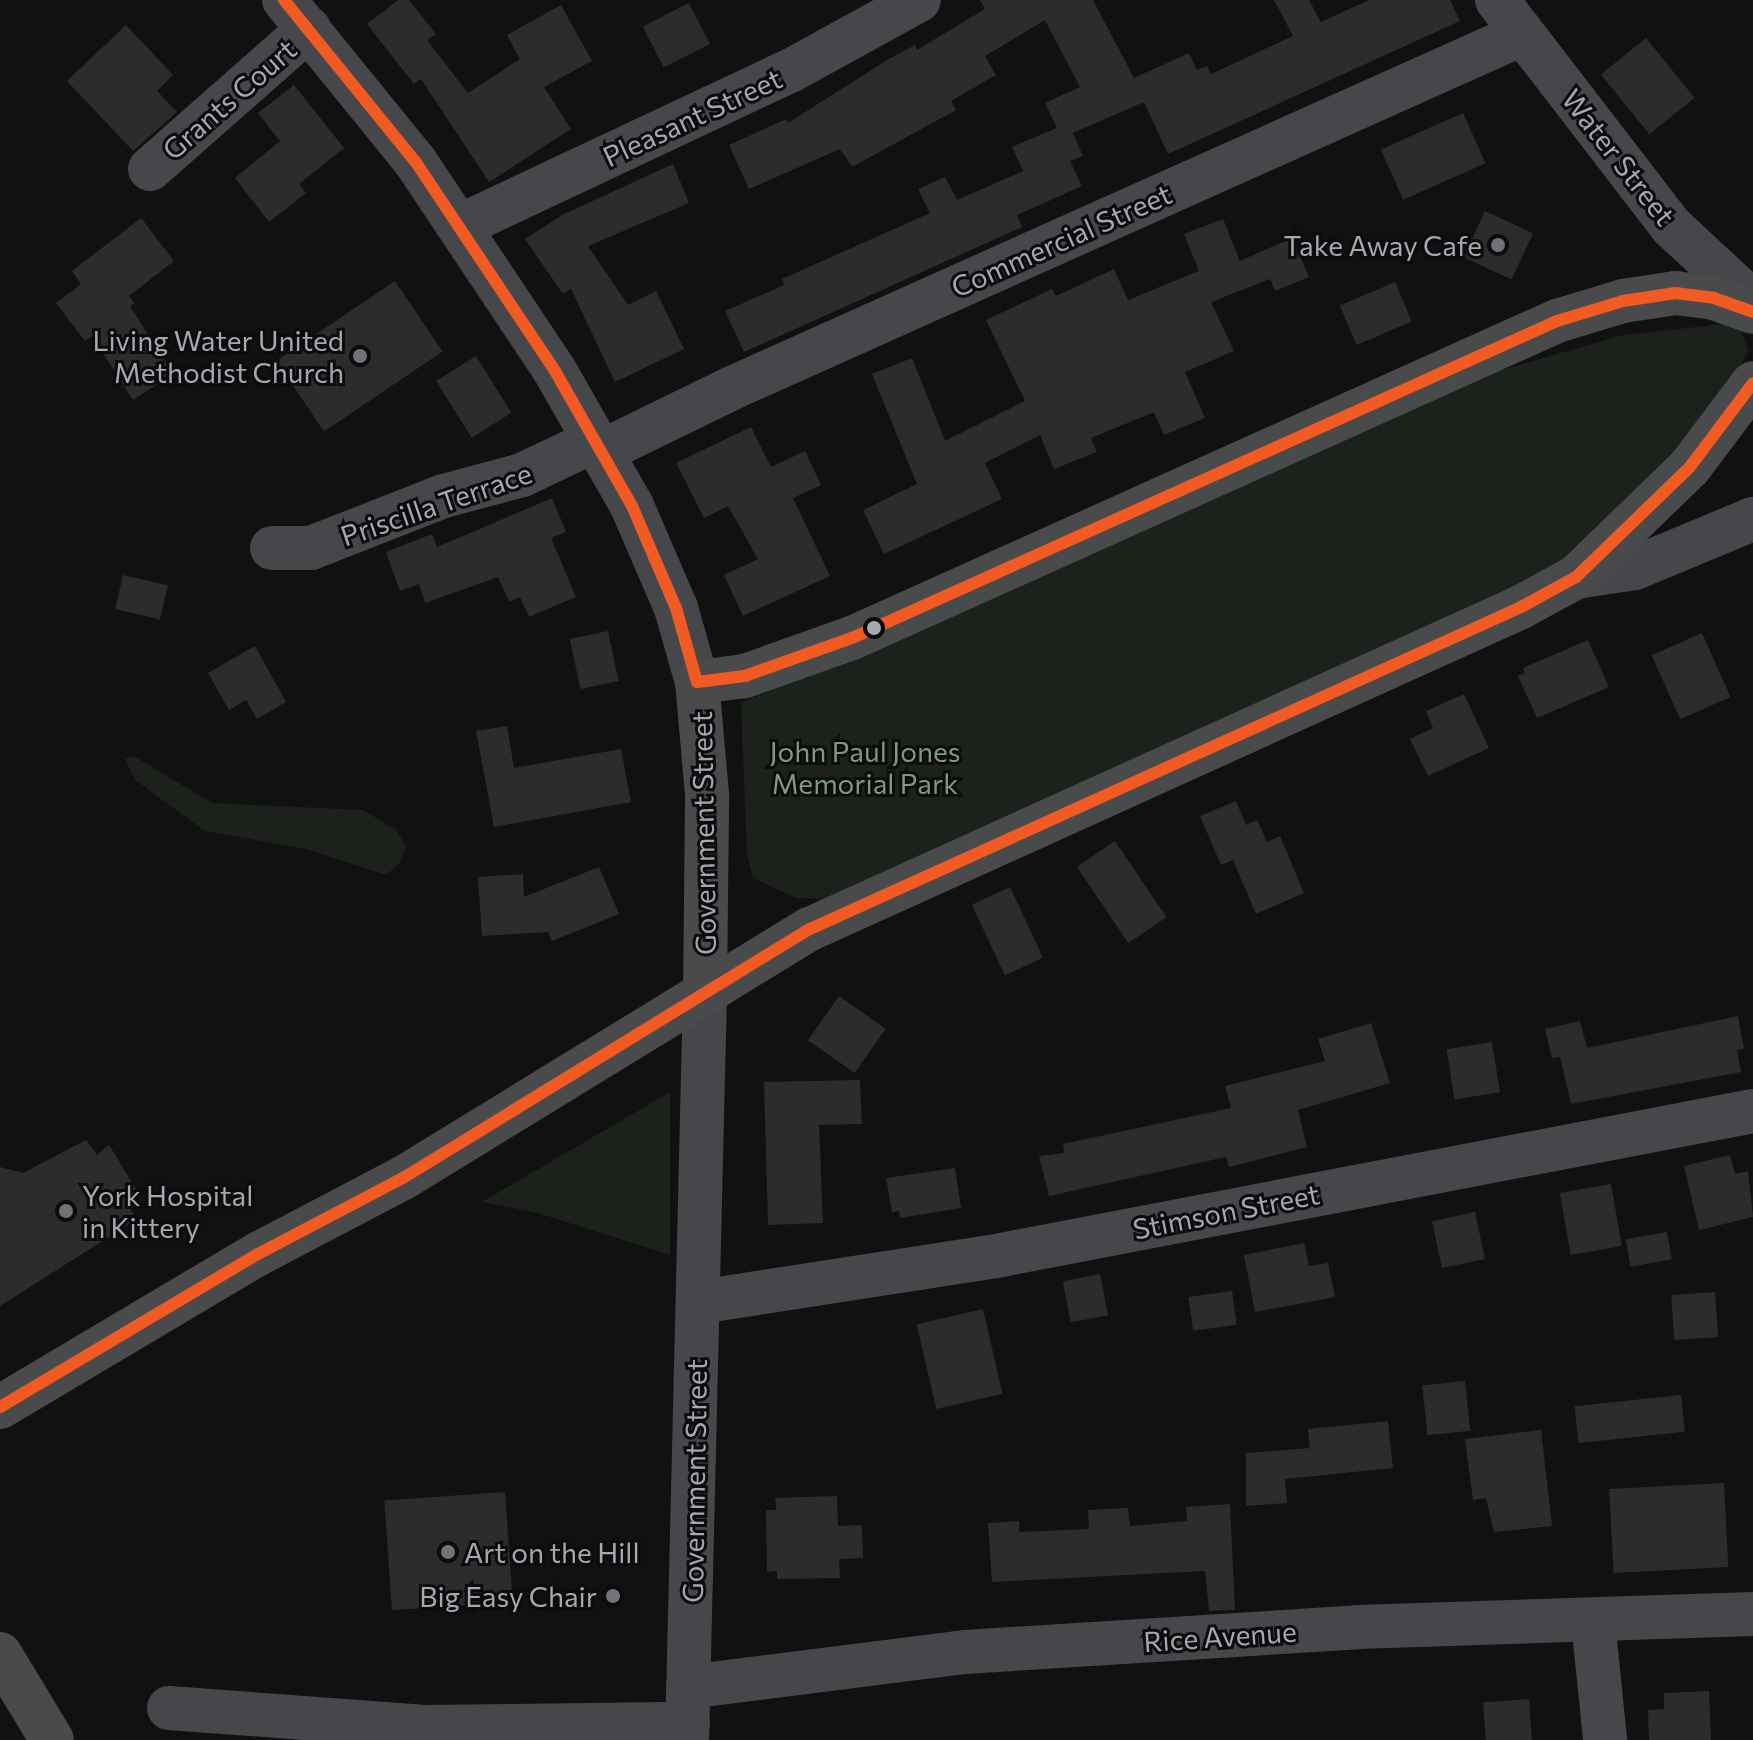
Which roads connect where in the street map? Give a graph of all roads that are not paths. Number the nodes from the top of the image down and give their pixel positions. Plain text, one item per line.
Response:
1 (897, 5) edge
2 (296, 15) edge
3 (1509, 17) edge
4 (150, 169) dead end
5 (460, 226) junction
6 (1753, 302) edge
7 (1753, 312) edge
8 (1753, 383) edge
9 (600, 446) junction
10 (1753, 519) edge
11 (272, 548) dead end
12 (1576, 577) junction
13 (697, 682) junction
14 (705, 995) junction
15 (1753, 1111) edge
16 (699, 1302) junction
17 (0, 1407) edge
18 (1753, 1614) edge
19 (1593, 1621) junction
20 (0, 1654) edge
21 (169, 1708) dead end
22 (688, 1717) edge
23 (52, 1740) edge
24 (1605, 1740) edge

1 - 5 street, Pleasant Street
2 - 4 street, Grants Court
2 - 5 street, Government Street
3 - 6 street, Water Street
3 - 9 street, Commercial Street
5 - 9 street, Government Street
7 - 13 main road
8 - 12 main road
9 - 11 street, Priscilla Terrace
9 - 13 street, Government Street
10 - 12 street
12 - 14 main road
13 - 14 main road, Government Street
14 - 16 street, Government Street
14 - 17 main road
15 - 16 street, Stimson Street
16 - 22 street, Government Street
18 - 19 street, Rice Avenue
19 - 22 street, Rice Avenue
19 - 24 street
20 - 23 main road
21 - 22 street, Rice Avenue

